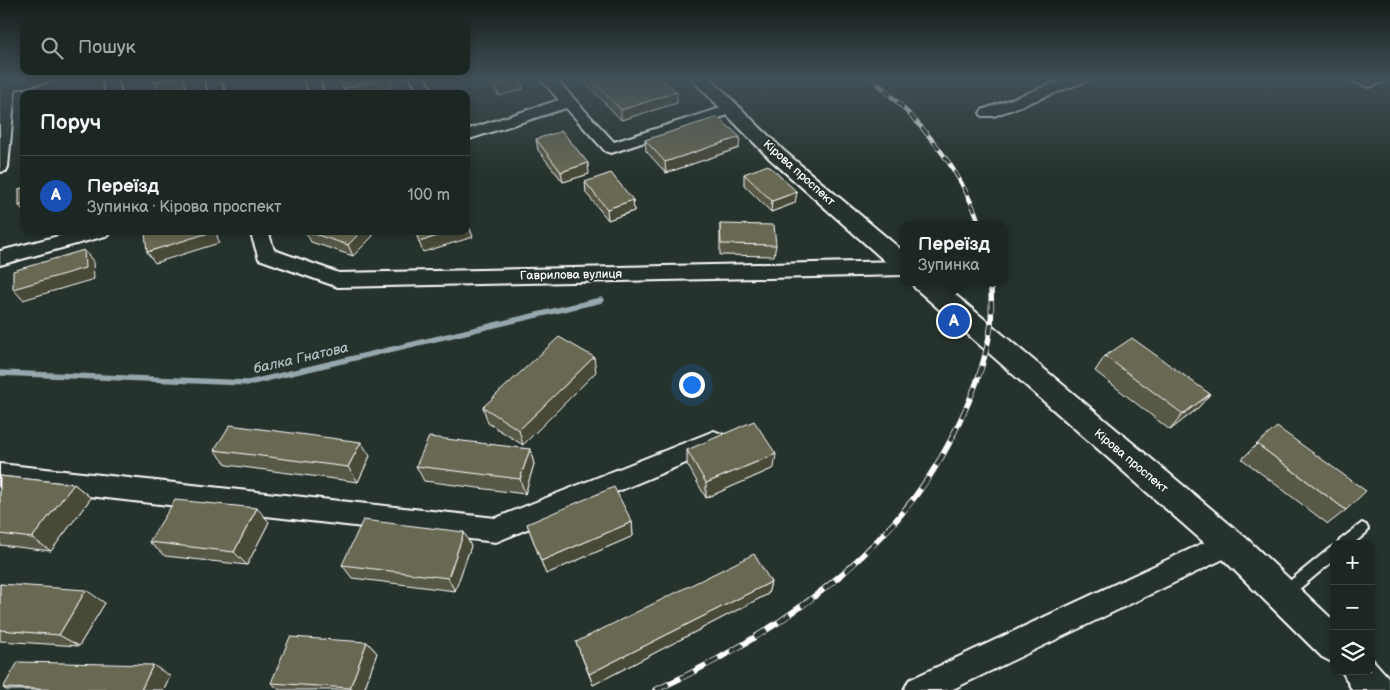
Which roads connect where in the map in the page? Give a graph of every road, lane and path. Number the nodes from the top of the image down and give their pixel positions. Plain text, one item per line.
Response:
1 (4, 109) edge
2 (547, 109) edge
3 (576, 109) edge
4 (732, 109) joint
5 (998, 109) edge
6 (988, 113) dead end
7 (470, 134) edge
8 (0, 167) edge
9 (87, 235) edge
10 (260, 235) edge
11 (0, 258) edge
12 (900, 263) edge
13 (900, 266) edge
14 (929, 286) edge
15 (721, 438) edge
16 (0, 475) edge
17 (1362, 529) dead end
18 (1349, 540) edge
19 (1229, 544) junction
20 (1330, 555) edge
21 (1283, 594) junction
22 (1330, 641) edge
23 (1363, 675) edge
24 (919, 690) edge
25 (1374, 690) edge

1 - 8 street
2 - 7 street
3 - 4 street
4 - 12 street, Кірова проспект
5 - 6 street
9 - 11 street
10 - 13 street, Гаврилова вулиця
14 - 19 street, Кірова проспект
15 - 16 street
17 - 18 lane
19 - 21 street, Кірова проспект
19 - 24 street
20 - 21 lane
21 - 22 street, Кірова проспект
23 - 25 street

